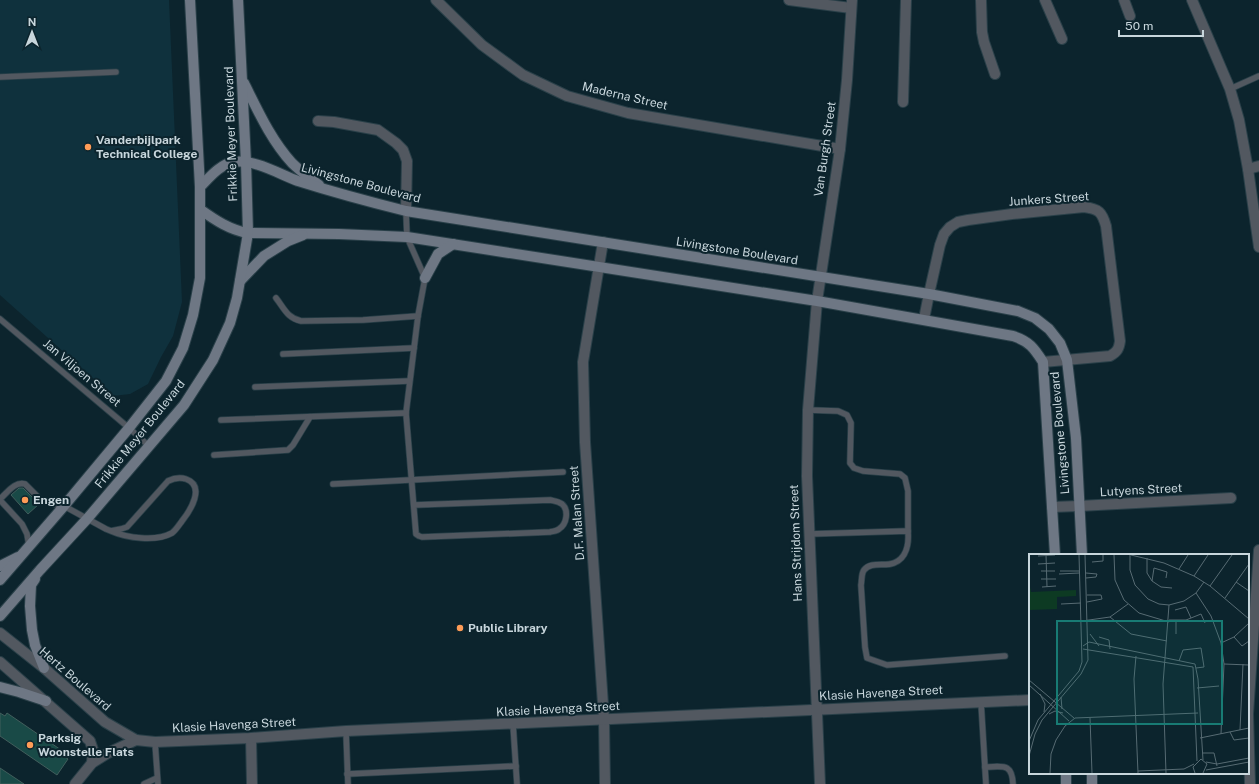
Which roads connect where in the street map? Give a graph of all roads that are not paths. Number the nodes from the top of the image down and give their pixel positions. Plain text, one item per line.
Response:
1 (190, 0) edge
2 (238, 0) edge
3 (436, 0) edge
4 (789, 0) edge
5 (906, 0) edge
6 (981, 0) edge
7 (1045, 0) edge
8 (1124, 0) edge
9 (1192, 0) edge
10 (852, 4) edge
11 (1130, 16) dead end
12 (1062, 39) dead end
13 (116, 72) dead end
14 (995, 74) dead end
15 (1259, 76) edge
16 (0, 78) edge
17 (242, 80) junction
18 (1230, 89) junction
19 (903, 102) dead end
20 (318, 121) dead end
21 (840, 148) junction
22 (246, 162) junction
23 (1259, 166) edge
24 (1248, 170) junction
25 (200, 187) junction
26 (323, 188) junction
27 (201, 210) junction
28 (406, 211) junction
29 (248, 233) junction
30 (306, 234) junction
31 (407, 237) junction
32 (603, 242) junction
33 (452, 244) junction
34 (1259, 247) edge
35 (600, 267) junction
36 (820, 277) junction
37 (425, 278) junction
38 (240, 281) junction
39 (929, 294) junction
40 (276, 298) dead end
41 (817, 301) junction
42 (418, 316) junction
43 (0, 319) edge
44 (924, 319) junction
45 (414, 348) junction
46 (283, 354) dead end
47 (1067, 360) junction
48 (1042, 362) junction
49 (409, 381) junction
50 (255, 387) dead end
51 (808, 410) junction
52 (406, 412) junction
53 (310, 417) junction
54 (221, 420) dead end
55 (129, 428) junction
56 (149, 446) junction
57 (214, 455) dead end
58 (563, 472) dead end
59 (412, 479) junction
60 (333, 484) dead end
61 (1231, 498) dead end
62 (0, 500) edge
63 (414, 505) junction
64 (64, 506) junction
65 (1079, 506) junction
66 (1052, 507) junction
67 (87, 519) junction
68 (112, 531) junction
69 (908, 531) junction
70 (809, 534) junction
71 (26, 550) junction
72 (1259, 550) edge
73 (1055, 554) edge
74 (1082, 554) edge
75 (0, 566) edge
76 (40, 570) junction
77 (0, 580) edge
78 (0, 616) edge
79 (0, 633) edge
80 (1005, 656) dead end
81 (0, 662) edge
82 (44, 668) junction
83 (0, 687) edge
84 (1249, 699) edge
85 (1029, 700) edge
86 (46, 701) junction
87 (981, 702) junction
88 (816, 709) junction
89 (604, 719) junction
90 (513, 724) junction
91 (346, 731) junction
92 (250, 738) junction
93 (136, 740) junction
94 (155, 742) junction
95 (1249, 749) edge
96 (92, 763) junction
97 (516, 766) junction
98 (985, 767) junction
99 (347, 774) junction
100 (158, 781) edge
101 (75, 784) edge
102 (144, 784) edge
103 (252, 784) edge
104 (348, 784) edge
105 (517, 784) edge
106 (605, 784) edge
107 (820, 784) edge
108 (986, 784) edge
109 (1013, 784) edge
110 (1250, 784) edge

1 - 25 street, Frikkie Meyer Boulevard
2 - 17 street, Frikkie Meyer Boulevard
3 - 21 street, Maderna Street
4 - 10 street
5 - 19 street
6 - 14 street
7 - 12 street
8 - 11 street
9 - 18 street
10 - 21 street, Van Burgh Street
13 - 16 lane
15 - 18 lane
17 - 22 street, Frikkie Meyer Boulevard
17 - 26 street
18 - 24 street
20 - 28 street
21 - 36 street, Van Burgh Street
22 - 25 street, Livingstone Boulevard
22 - 26 street, Livingstone Boulevard
22 - 29 street, Frikkie Meyer Boulevard
23 - 24 street
24 - 34 street
25 - 27 street, Frikkie Meyer Boulevard
26 - 28 street, Livingstone Boulevard
27 - 29 street, Livingstone Boulevard
27 - 55 street, Frikkie Meyer Boulevard
28 - 31 lane
28 - 32 street, Livingstone Boulevard
29 - 30 street, Livingstone Boulevard
29 - 38 street, Frikkie Meyer Boulevard
30 - 31 street, Livingstone Boulevard
30 - 38 street
31 - 33 street, Livingstone Boulevard
31 - 37 lane
32 - 35 street, D.F. Malan Street
32 - 36 street, Livingstone Boulevard
33 - 35 street, Livingstone Boulevard
33 - 37 street
35 - 41 street, Livingstone Boulevard
35 - 89 street, D.F. Malan Street
36 - 39 street, Livingstone Boulevard
36 - 41 street, Van Burgh Street
37 - 42 lane
38 - 56 street, Frikkie Meyer Boulevard
39 - 44 street, Junkers Street
39 - 47 street, Livingstone Boulevard
39 - 47 street, Junkers Street
40 - 42 lane
41 - 44 street, Livingstone Boulevard
41 - 51 street, Hans Strijdom Street
42 - 45 lane
43 - 55 lane, Jan Viljoen Street
44 - 48 street, Livingstone Boulevard
45 - 46 lane
45 - 49 lane
47 - 48 street, Junkers Street
47 - 65 street, Livingstone Boulevard
48 - 66 street, Livingstone Boulevard
49 - 50 lane
49 - 52 lane
51 - 69 lane
51 - 70 street, Hans Strijdom Street
52 - 53 lane
52 - 59 lane
53 - 54 lane
53 - 57 lane
55 - 56 lane, Jan Viljoen Street
55 - 64 street, Frikkie Meyer Boulevard
56 - 67 street, Frikkie Meyer Boulevard
58 - 59 lane
59 - 60 lane
59 - 63 lane
61 - 65 street, Lutyens Street
62 - 64 lane
62 - 71 lane
63 - 63 lane
64 - 67 lane
64 - 71 street, Frikkie Meyer Boulevard
65 - 66 street, Lutyens Street
65 - 74 street, Livingstone Boulevard
66 - 73 street, Livingstone Boulevard
67 - 68 lane
67 - 76 street, Frikkie Meyer Boulevard
68 - 68 lane
69 - 70 lane
69 - 80 lane
70 - 88 street, Hans Strijdom Street
71 - 75 street
71 - 77 street, Frikkie Meyer Boulevard
72 - 84 street
76 - 78 street, Frikkie Meyer Boulevard
76 - 82 street
79 - 82 street, Hertz Boulevard
81 - 86 street
82 - 93 street, Hertz Boulevard
83 - 86 street
85 - 87 street, Klasie Havenga Street
86 - 96 street
87 - 88 street, Klasie Havenga Street
87 - 98 lane
88 - 89 street, Klasie Havenga Street
88 - 107 street, Hans Strijdom Street
89 - 90 street, Klasie Havenga Street
89 - 106 street, D.F. Malan Street
90 - 91 street, Klasie Havenga Street
90 - 97 lane
91 - 92 street, Klasie Havenga Street
91 - 99 lane
92 - 94 street, Klasie Havenga Street
92 - 103 street
93 - 94 street, Klasie Havenga Street
93 - 96 street
94 - 100 lane
95 - 110 street
96 - 101 street
97 - 99 lane
97 - 105 lane
98 - 108 lane
98 - 109 lane
99 - 104 lane
100 - 102 lane

